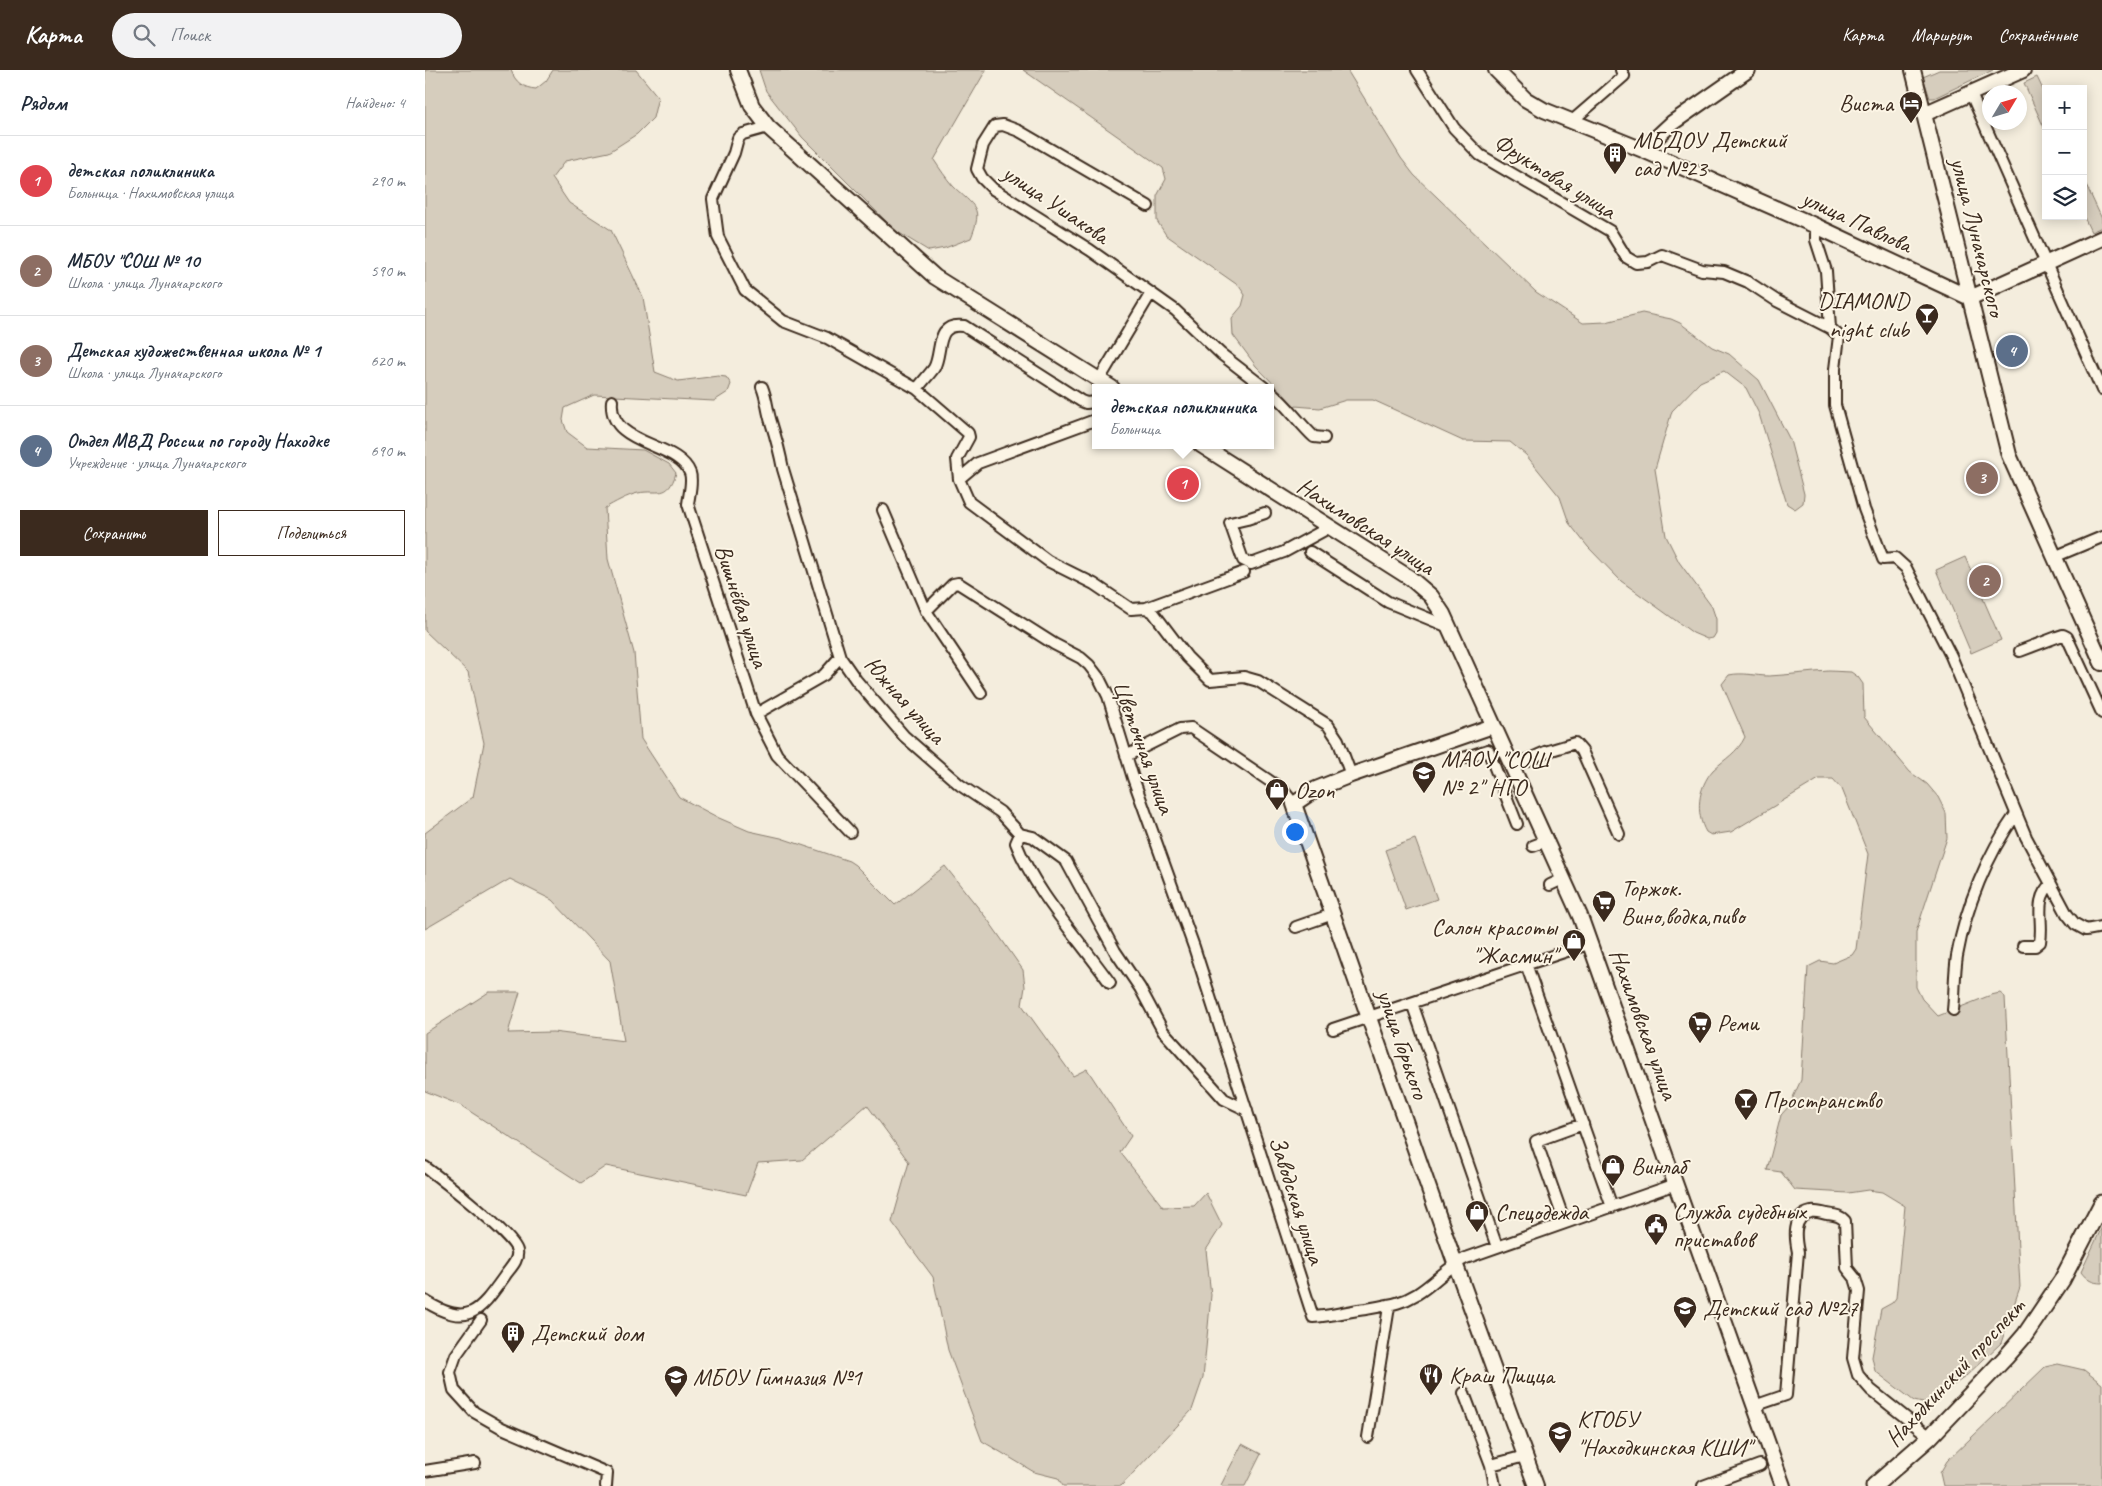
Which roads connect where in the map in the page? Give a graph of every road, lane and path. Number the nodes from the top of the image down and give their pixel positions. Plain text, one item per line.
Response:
1 (738, 70) edge
2 (1417, 70) edge
3 (1497, 70) edge
4 (1748, 70) edge
5 (1913, 70) edge
6 (2023, 70) edge
7 (1626, 72) edge
8 (1971, 94) junction
9 (1924, 114) junction
10 (1571, 121) junction
11 (768, 127) junction
12 (1643, 150) junction
13 (1148, 206) dead end
14 (1816, 226) junction
15 (2102, 238) edge
16 (2047, 264) junction
17 (1151, 293) junction
18 (1970, 298) junction
19 (1830, 328) junction
20 (1099, 380) junction
21 (1106, 384) edge
22 (1260, 384) edge
23 (762, 387) dead end
24 (917, 390) junction
25 (2102, 390) edge
26 (1274, 395) edge
27 (612, 401) dead end
28 (1092, 402) edge
29 (1092, 421) edge
30 (1324, 438) dead end
31 (1207, 449) edge
32 (959, 479) junction
33 (883, 510) dead end
34 (1265, 513) dead end
35 (1329, 527) junction
36 (2102, 537) edge
37 (1309, 552) dead end
38 (2054, 557) junction
39 (1244, 572) dead end
40 (1146, 608) junction
41 (927, 611) junction
42 (1449, 627) junction
43 (2019, 652) dead end
44 (840, 657) junction
45 (2102, 663) edge
46 (981, 693) dead end
47 (2102, 713) edge
48 (755, 714) junction
49 (1493, 726) junction
50 (1128, 755) junction
51 (1464, 758) dead end
52 (1512, 767) junction
53 (1351, 775) junction
54 (1294, 804) junction
55 (2016, 814) junction
56 (1517, 824) dead end
57 (850, 832) dead end
58 (1019, 834) junction
59 (1619, 834) dead end
60 (1563, 878) junction
61 (2051, 884) junction
62 (1550, 885) dead end
63 (1333, 914) junction
64 (1296, 927) dead end
65 (2102, 927) edge
66 (1591, 943) junction
67 (2023, 946) dead end
68 (1194, 947) joint
69 (1526, 964) junction
70 (1110, 983) dead end
71 (1412, 1002) junction
72 (1953, 1010) dead end
73 (1370, 1017) junction
74 (1333, 1029) dead end
75 (1247, 1110) junction
76 (1583, 1124) junction
77 (425, 1167) edge
78 (1676, 1184) junction
79 (2102, 1203) edge
80 (1611, 1207) junction
81 (1565, 1224) junction
82 (1497, 1247) junction
83 (1455, 1263) junction
84 (425, 1301) edge
85 (1389, 1307) junction
86 (479, 1315) junction
87 (1464, 1393) dead end
88 (1754, 1406) junction
89 (1930, 1436) junction
90 (1368, 1437) dead end
91 (1525, 1456) junction
92 (475, 1462) dead end
93 (1491, 1465) junction
94 (1760, 1465) dead end
95 (425, 1471) edge
96 (606, 1486) edge
97 (1495, 1486) edge
98 (1536, 1486) edge
99 (1703, 1486) edge
100 (1783, 1486) edge
101 (1875, 1486) edge

1 - 11 main road
2 - 19 street, Фруктовая улица
3 - 10 main road, улица Павлова
4 - 12 main road
5 - 9 main road, улица Луначарского
6 - 8 main road
7 - 10 street
8 - 9 main road
8 - 16 street
9 - 18 main road, улица Луначарского
10 - 12 main road, улица Павлова
11 - 20 main road
11 - 24 street
12 - 14 main road, улица Павлова
13 - 17 street, улица Ушакова
14 - 18 main road, улица Павлова
14 - 19 street
15 - 16 main road
16 - 18 main road
16 - 25 street
17 - 20 street
17 - 22 street, улица Ушакова
18 - 38 main road, улица Луначарского
19 - 55 street
20 - 21 main road
23 - 44 street, Южная улица
24 - 28 street
24 - 32 street
26 - 30 street
27 - 48 street, Вишнёвая улица
29 - 32 street
31 - 35 main road, Нахимовская улица
32 - 40 street
33 - 41 street
34 - 35 street
35 - 42 main road, Нахимовская улица
36 - 38 street
37 - 42 street
38 - 45 main road, улица Луначарского
39 - 40 street
40 - 53 street
41 - 46 street
41 - 50 street, Цветочная улица
42 - 49 main road, Нахимовская улица
43 - 47 street
44 - 48 street
44 - 58 street, Южная улица
48 - 57 street, Вишнёвая улица
49 - 52 main road, Нахимовская улица
49 - 53 main road
50 - 54 street, улица Горького
50 - 68 street, Цветочная улица
51 - 56 street
52 - 59 street
52 - 60 main road, Нахимовская улица
53 - 54 main road
54 - 63 main road, улица Горького
55 - 61 street
55 - 72 street
58 - 70 street
58 - 75 street
60 - 62 street
60 - 66 main road, Нахимовская улица
61 - 65 street
61 - 67 street
63 - 64 street
63 - 73 main road, улица Горького
66 - 69 street
66 - 78 main road, Нахимовская улица
68 - 75 street, Заводская улица
69 - 71 street
69 - 76 street
71 - 73 street
71 - 82 street
73 - 74 street
73 - 83 main road, улица Горького
75 - 85 street, Заводская улица
76 - 80 street
76 - 81 street
77 - 86 street
78 - 80 street, Заводская улица
78 - 88 main road, Нахимовская улица
79 - 89 main road, Находкинский проспект
80 - 81 street, Заводская улица
81 - 82 street, Заводская улица
82 - 83 street, Заводская улица
83 - 85 street, Заводская улица
83 - 91 main road, улица Горького
84 - 86 street
85 - 90 street
86 - 96 street
87 - 93 street
88 - 89 street
88 - 100 main road, Нахимовская улица
89 - 101 main road, Находкинский проспект
91 - 93 street
91 - 98 main road, улица Горького
92 - 95 street
93 - 97 street
94 - 99 street

